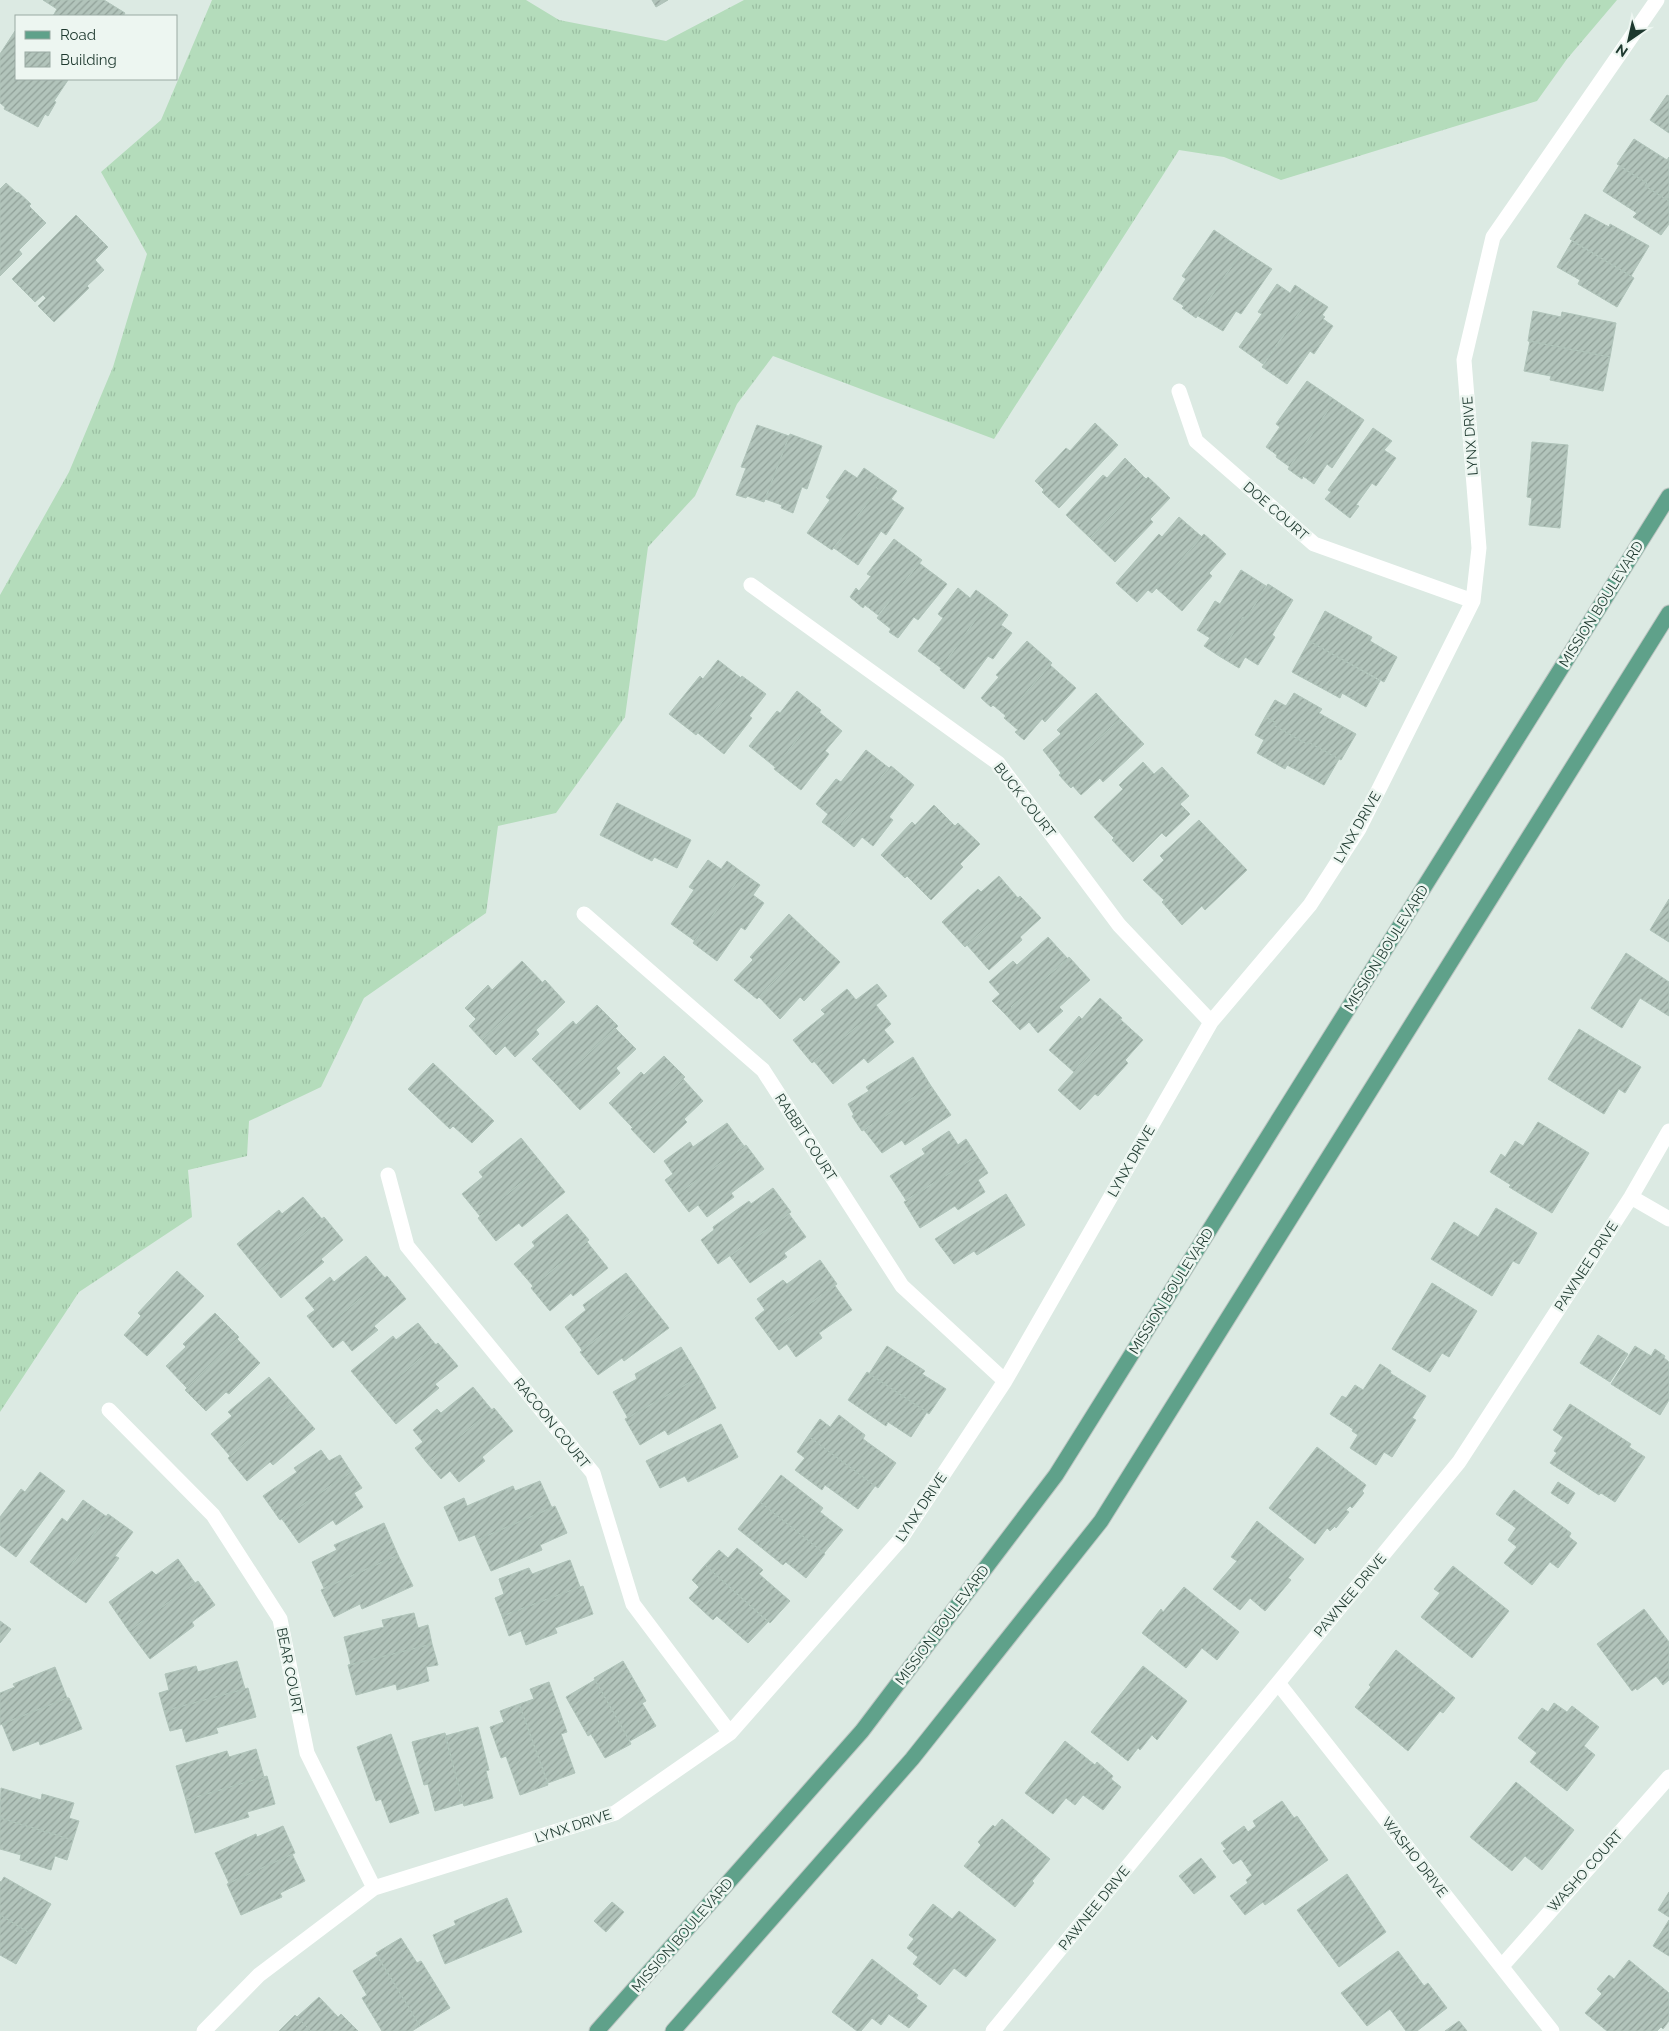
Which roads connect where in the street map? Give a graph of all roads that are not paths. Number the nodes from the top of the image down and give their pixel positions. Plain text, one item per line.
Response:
1 (1657, 0) edge
2 (1179, 391) dead end
3 (1669, 496) edge
4 (752, 585) dead end
5 (1474, 601) junction
6 (1669, 613) edge
7 (584, 914) dead end
8 (1211, 1022) junction
9 (1669, 1130) edge
10 (388, 1175) dead end
11 (1630, 1197) junction
12 (1669, 1219) edge
13 (1005, 1380) junction
14 (109, 1410) dead end
15 (1278, 1683) junction
16 (730, 1732) junction
17 (1669, 1777) edge
18 (374, 1888) junction
19 (1502, 1966) junction
20 (204, 2031) edge
21 (597, 2031) edge
22 (674, 2031) edge
23 (993, 2031) edge
24 (1552, 2031) edge

1 - 5 street, LYNX DRIVE
2 - 5 street, DOE COURT
3 - 21 main road, MISSION BOULEVARD
4 - 8 street, BUCK COURT
5 - 8 street, LYNX DRIVE
6 - 22 main road
7 - 13 street, RABBIT COURT
8 - 13 street, LYNX DRIVE
9 - 11 street, PAWNEE DRIVE
10 - 16 street, RACOON COURT
11 - 12 street
11 - 15 street, PAWNEE DRIVE
13 - 16 street, LYNX DRIVE
14 - 18 street, BEAR COURT
15 - 19 street, WASHO DRIVE
15 - 23 street, PAWNEE DRIVE
16 - 18 street, LYNX DRIVE
17 - 19 street, WASHO COURT
18 - 20 street, LYNX DRIVE
19 - 24 street, WASHO DRIVE

